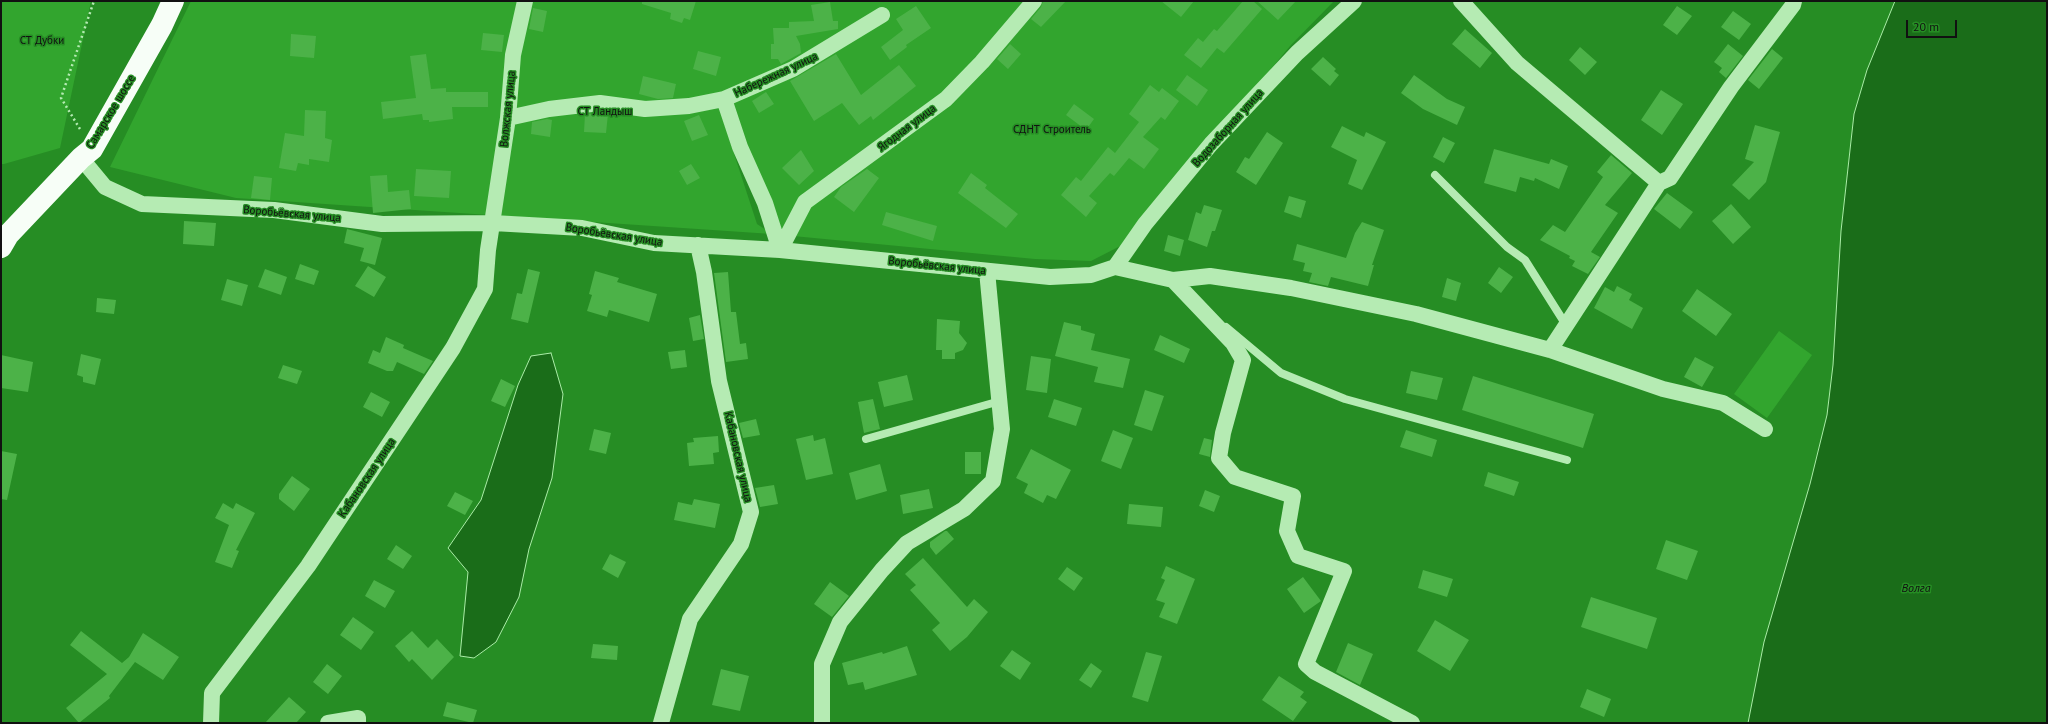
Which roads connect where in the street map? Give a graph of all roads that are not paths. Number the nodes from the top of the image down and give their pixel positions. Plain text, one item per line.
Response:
1 (173, 1) edge
2 (525, 1) edge
3 (1034, 1) edge
4 (1354, 1) edge
5 (1461, 1) edge
6 (1794, 1) edge
7 (882, 15) dead end
8 (724, 99) junction
9 (508, 118) junction
10 (86, 153) junction
11 (1435, 175) dead end
12 (1659, 184) junction
13 (493, 220) junction
14 (698, 245) junction
15 (1, 248) edge
16 (780, 250) junction
17 (1115, 267) junction
18 (987, 271) junction
19 (1173, 280) junction
20 (1192, 300) junction
21 (1566, 325) junction
22 (1550, 350) junction
23 (1000, 401) junction
24 (1765, 429) dead end
25 (866, 439) dead end
26 (1567, 460) dead end
27 (211, 723) edge
28 (328, 723) edge
29 (358, 723) edge
30 (662, 723) edge
31 (822, 723) edge
32 (1412, 723) edge

1 - 10 main road, Самарское шоссе
2 - 9 street, Волжская улица
3 - 16 street, Ягодная улица
4 - 17 street, Водозаборная улица
5 - 12 street
6 - 12 street
7 - 8 street, Набережная улица
8 - 9 street
8 - 16 street, Набережная улица
9 - 13 street, Волжская улица
10 - 13 street, Воробьёвская улица
10 - 15 main road, Самарское шоссе
11 - 21 lane
12 - 21 street
13 - 14 street, Воробьёвская улица
13 - 27 street, Кабановская улица
14 - 16 street, Воробьёвская улица
14 - 30 street, Кабановская улица
16 - 18 street, Воробьёвская улица
17 - 18 street, Воробьёвская улица
17 - 19 street
18 - 23 street
19 - 20 street
19 - 22 street
20 - 26 lane
20 - 32 street
21 - 22 street
22 - 24 street
23 - 25 lane
23 - 31 street
28 - 29 street

